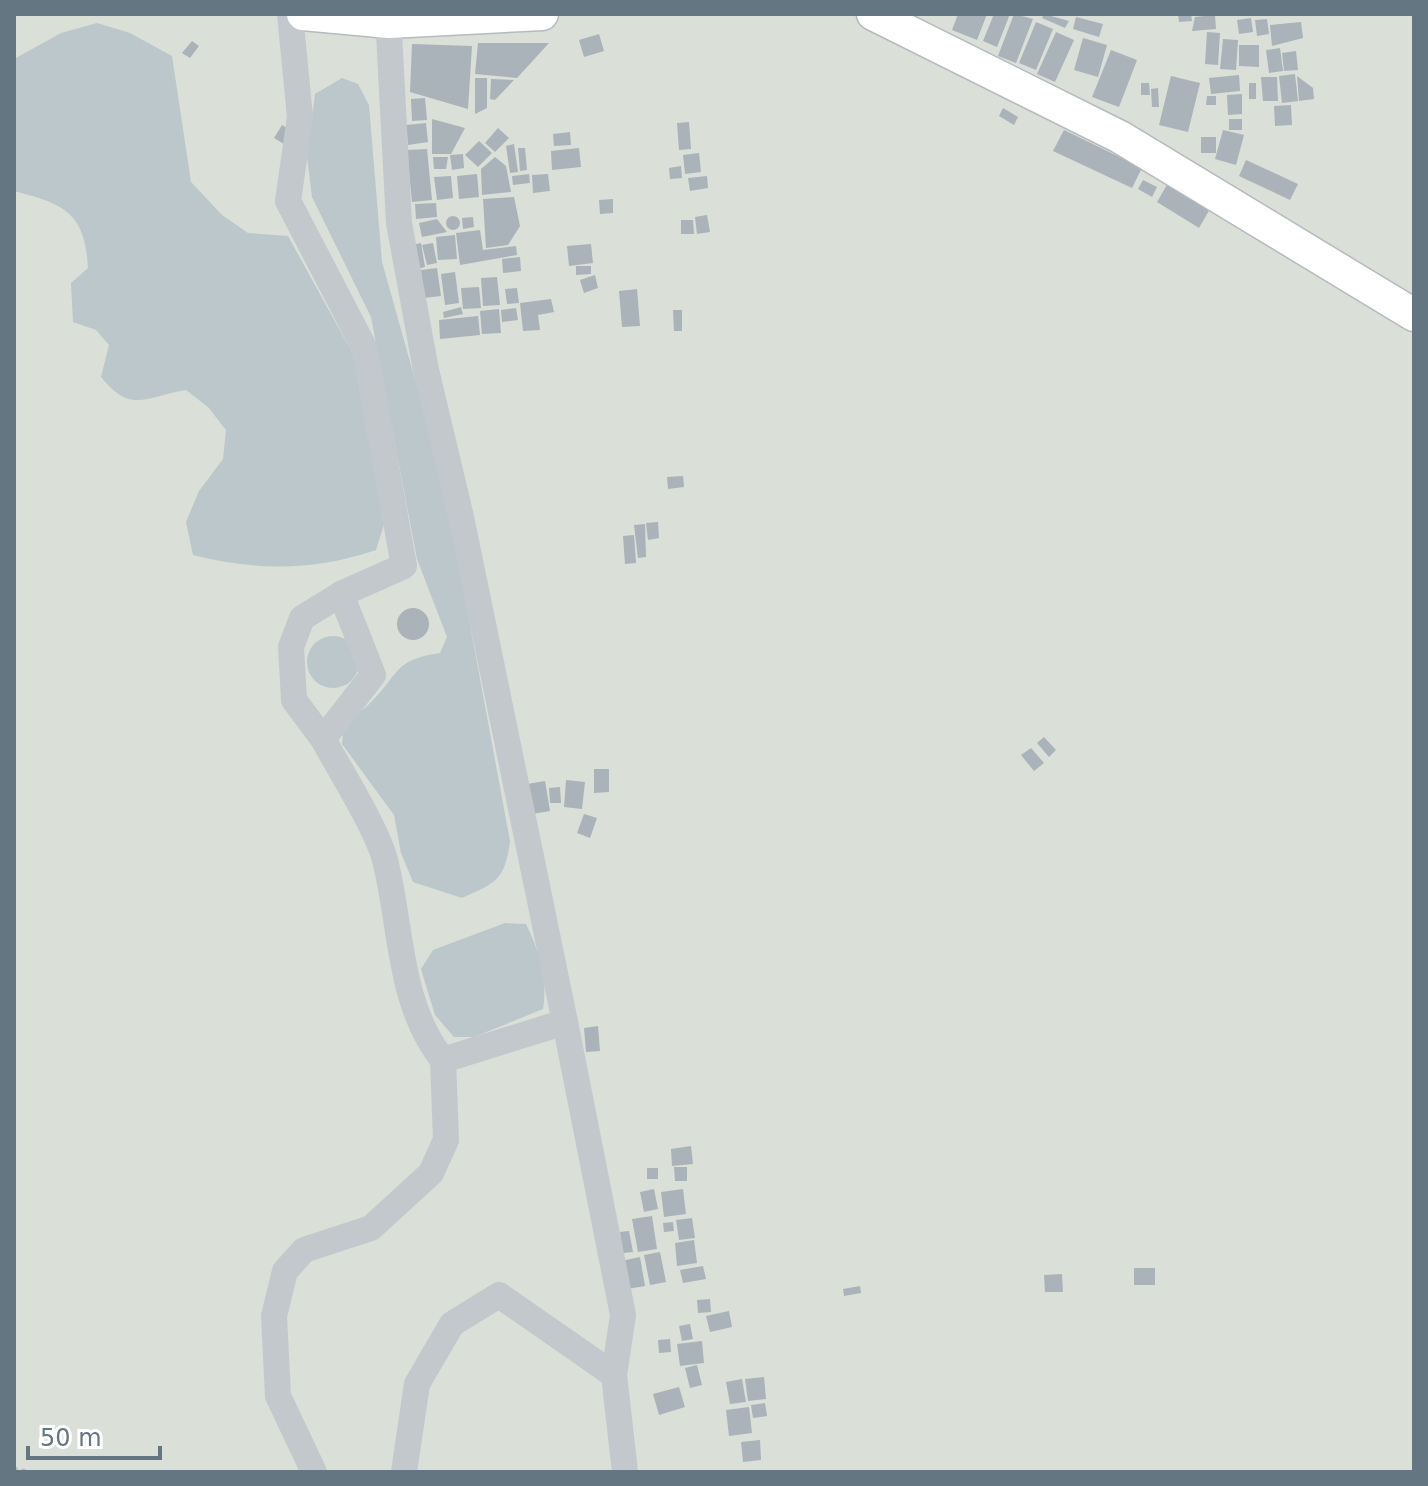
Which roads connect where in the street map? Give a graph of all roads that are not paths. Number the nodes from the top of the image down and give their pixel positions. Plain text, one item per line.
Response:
1 (290, 14) edge
2 (303, 14) edge
3 (542, 14) edge
4 (873, 14) edge
5 (388, 18) edge
6 (1414, 315) edge
7 (341, 594) junction
8 (323, 739) junction
9 (565, 1022) junction
10 (443, 1060) junction
11 (614, 1375) junction
12 (314, 1472) edge
13 (404, 1472) edge
14 (625, 1472) edge

1 - 7 street
2 - 5 main road
3 - 5 main road
4 - 6 main road
5 - 9 street
7 - 8 street
7 - 8 street
8 - 10 street
9 - 10 street
9 - 11 street
10 - 12 street
11 - 13 street
11 - 14 street

